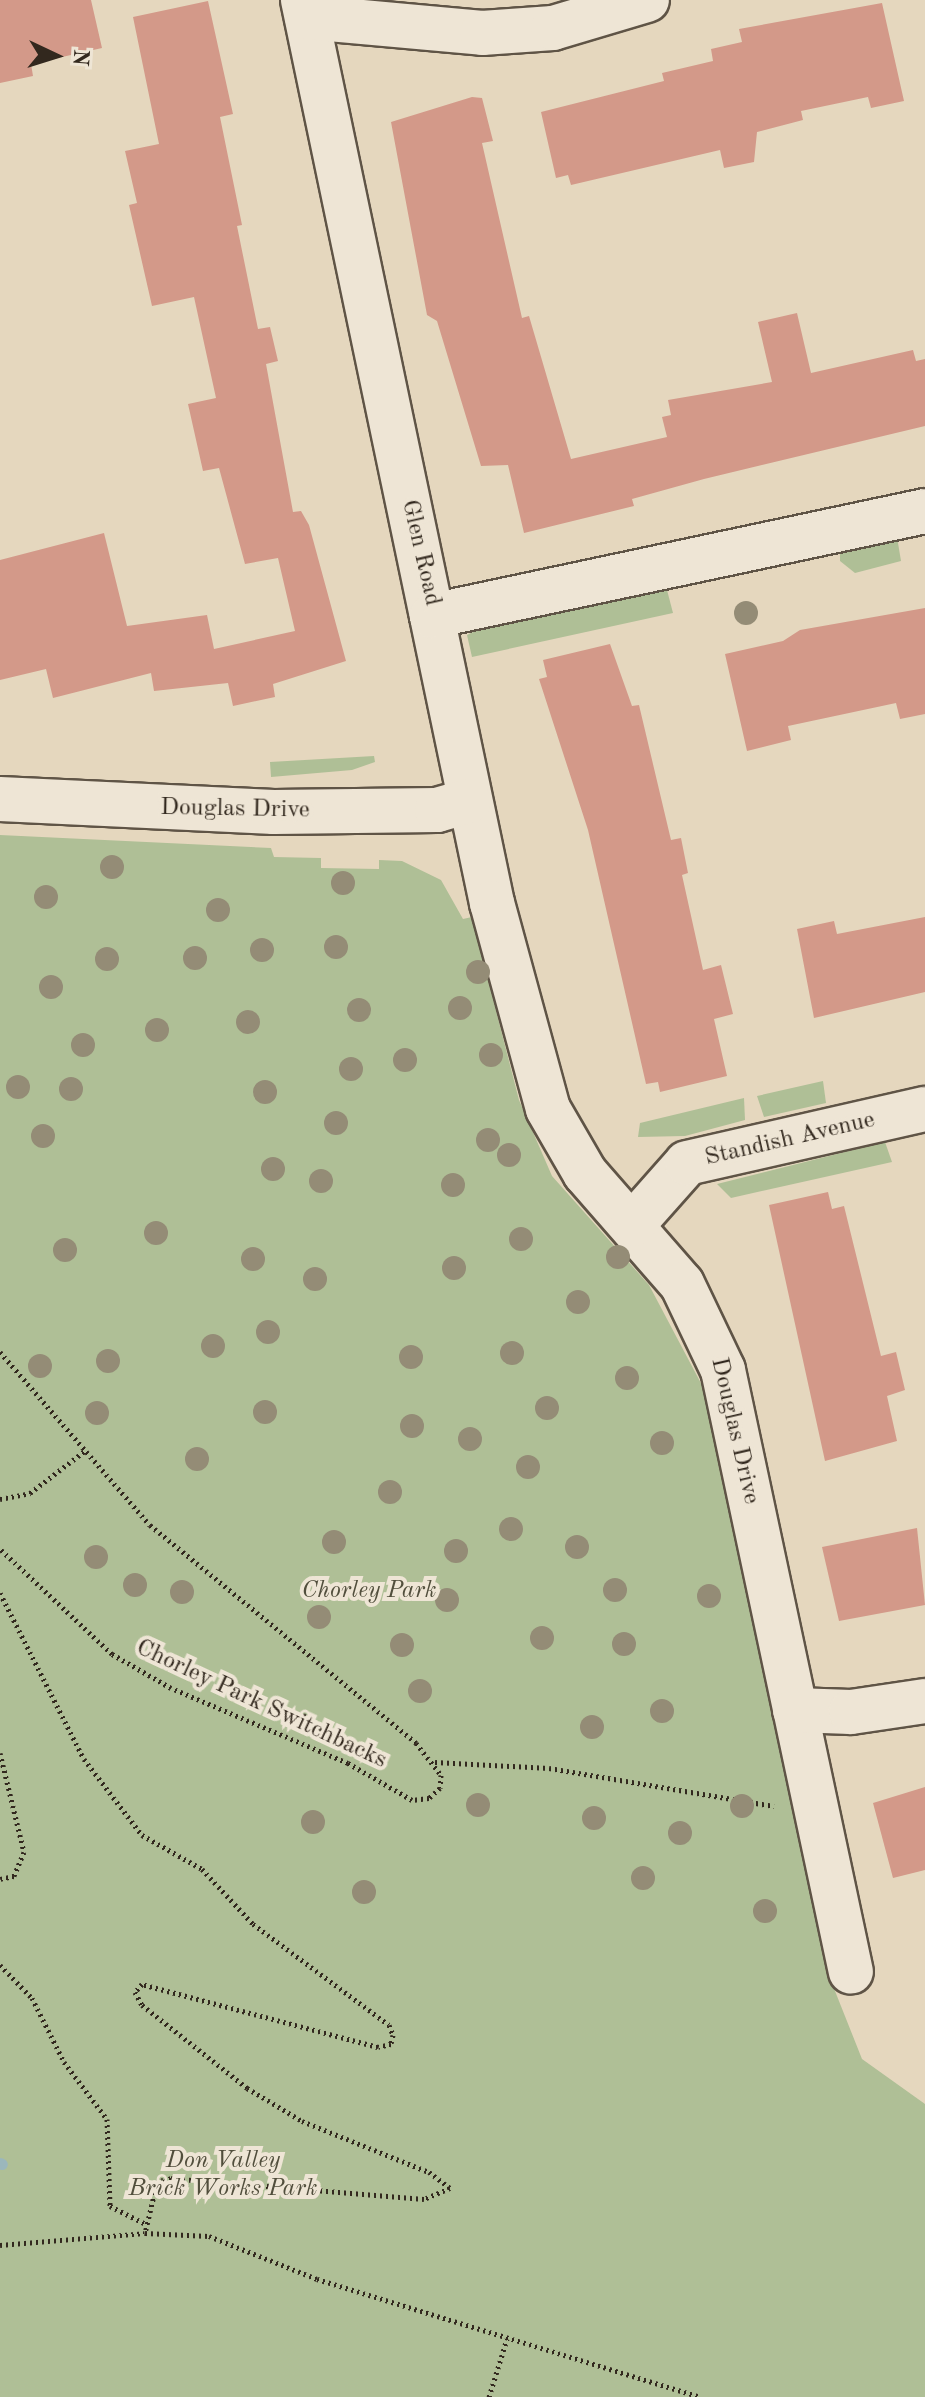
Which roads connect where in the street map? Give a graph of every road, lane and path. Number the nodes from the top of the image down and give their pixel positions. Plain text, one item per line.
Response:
1 (647, 0) edge
2 (305, 8) edge
3 (925, 511) edge
4 (432, 616) junction
5 (0, 799) edge
6 (469, 801) junction
7 (925, 1109) edge
8 (633, 1224) junction
9 (0, 1352) edge
10 (86, 1450) junction
11 (0, 1499) edge
12 (0, 1549) edge
13 (0, 1593) edge
14 (925, 1701) edge
15 (795, 1710) junction
16 (0, 1753) edge
17 (434, 1762) junction
18 (818, 1813) junction
19 (0, 1879) edge
20 (0, 1965) edge
21 (851, 1972) dead end
22 (146, 2224) junction
23 (145, 2233) junction
24 (0, 2245) edge
25 (507, 2339) junction
26 (489, 2397) edge
27 (701, 2397) edge

1 - 2 street
2 - 4 street, Glen Road
3 - 4 street, Glen Road
4 - 6 street, Douglas Drive
5 - 6 street, Douglas Drive
6 - 8 street, Douglas Drive
7 - 8 street, Standish Avenue
8 - 15 street, Douglas Drive
9 - 10 path, Chorley Park Switchbacks
10 - 11 path
10 - 17 path, Chorley Park Switchbacks
12 - 17 path, Chorley Park Switchbacks
13 - 22 path
14 - 15 street
15 - 18 street, Douglas Drive
16 - 19 path
17 - 18 path
18 - 21 street, Douglas Drive
20 - 22 path
22 - 23 path
23 - 24 path
23 - 25 path
25 - 26 path
25 - 27 path

